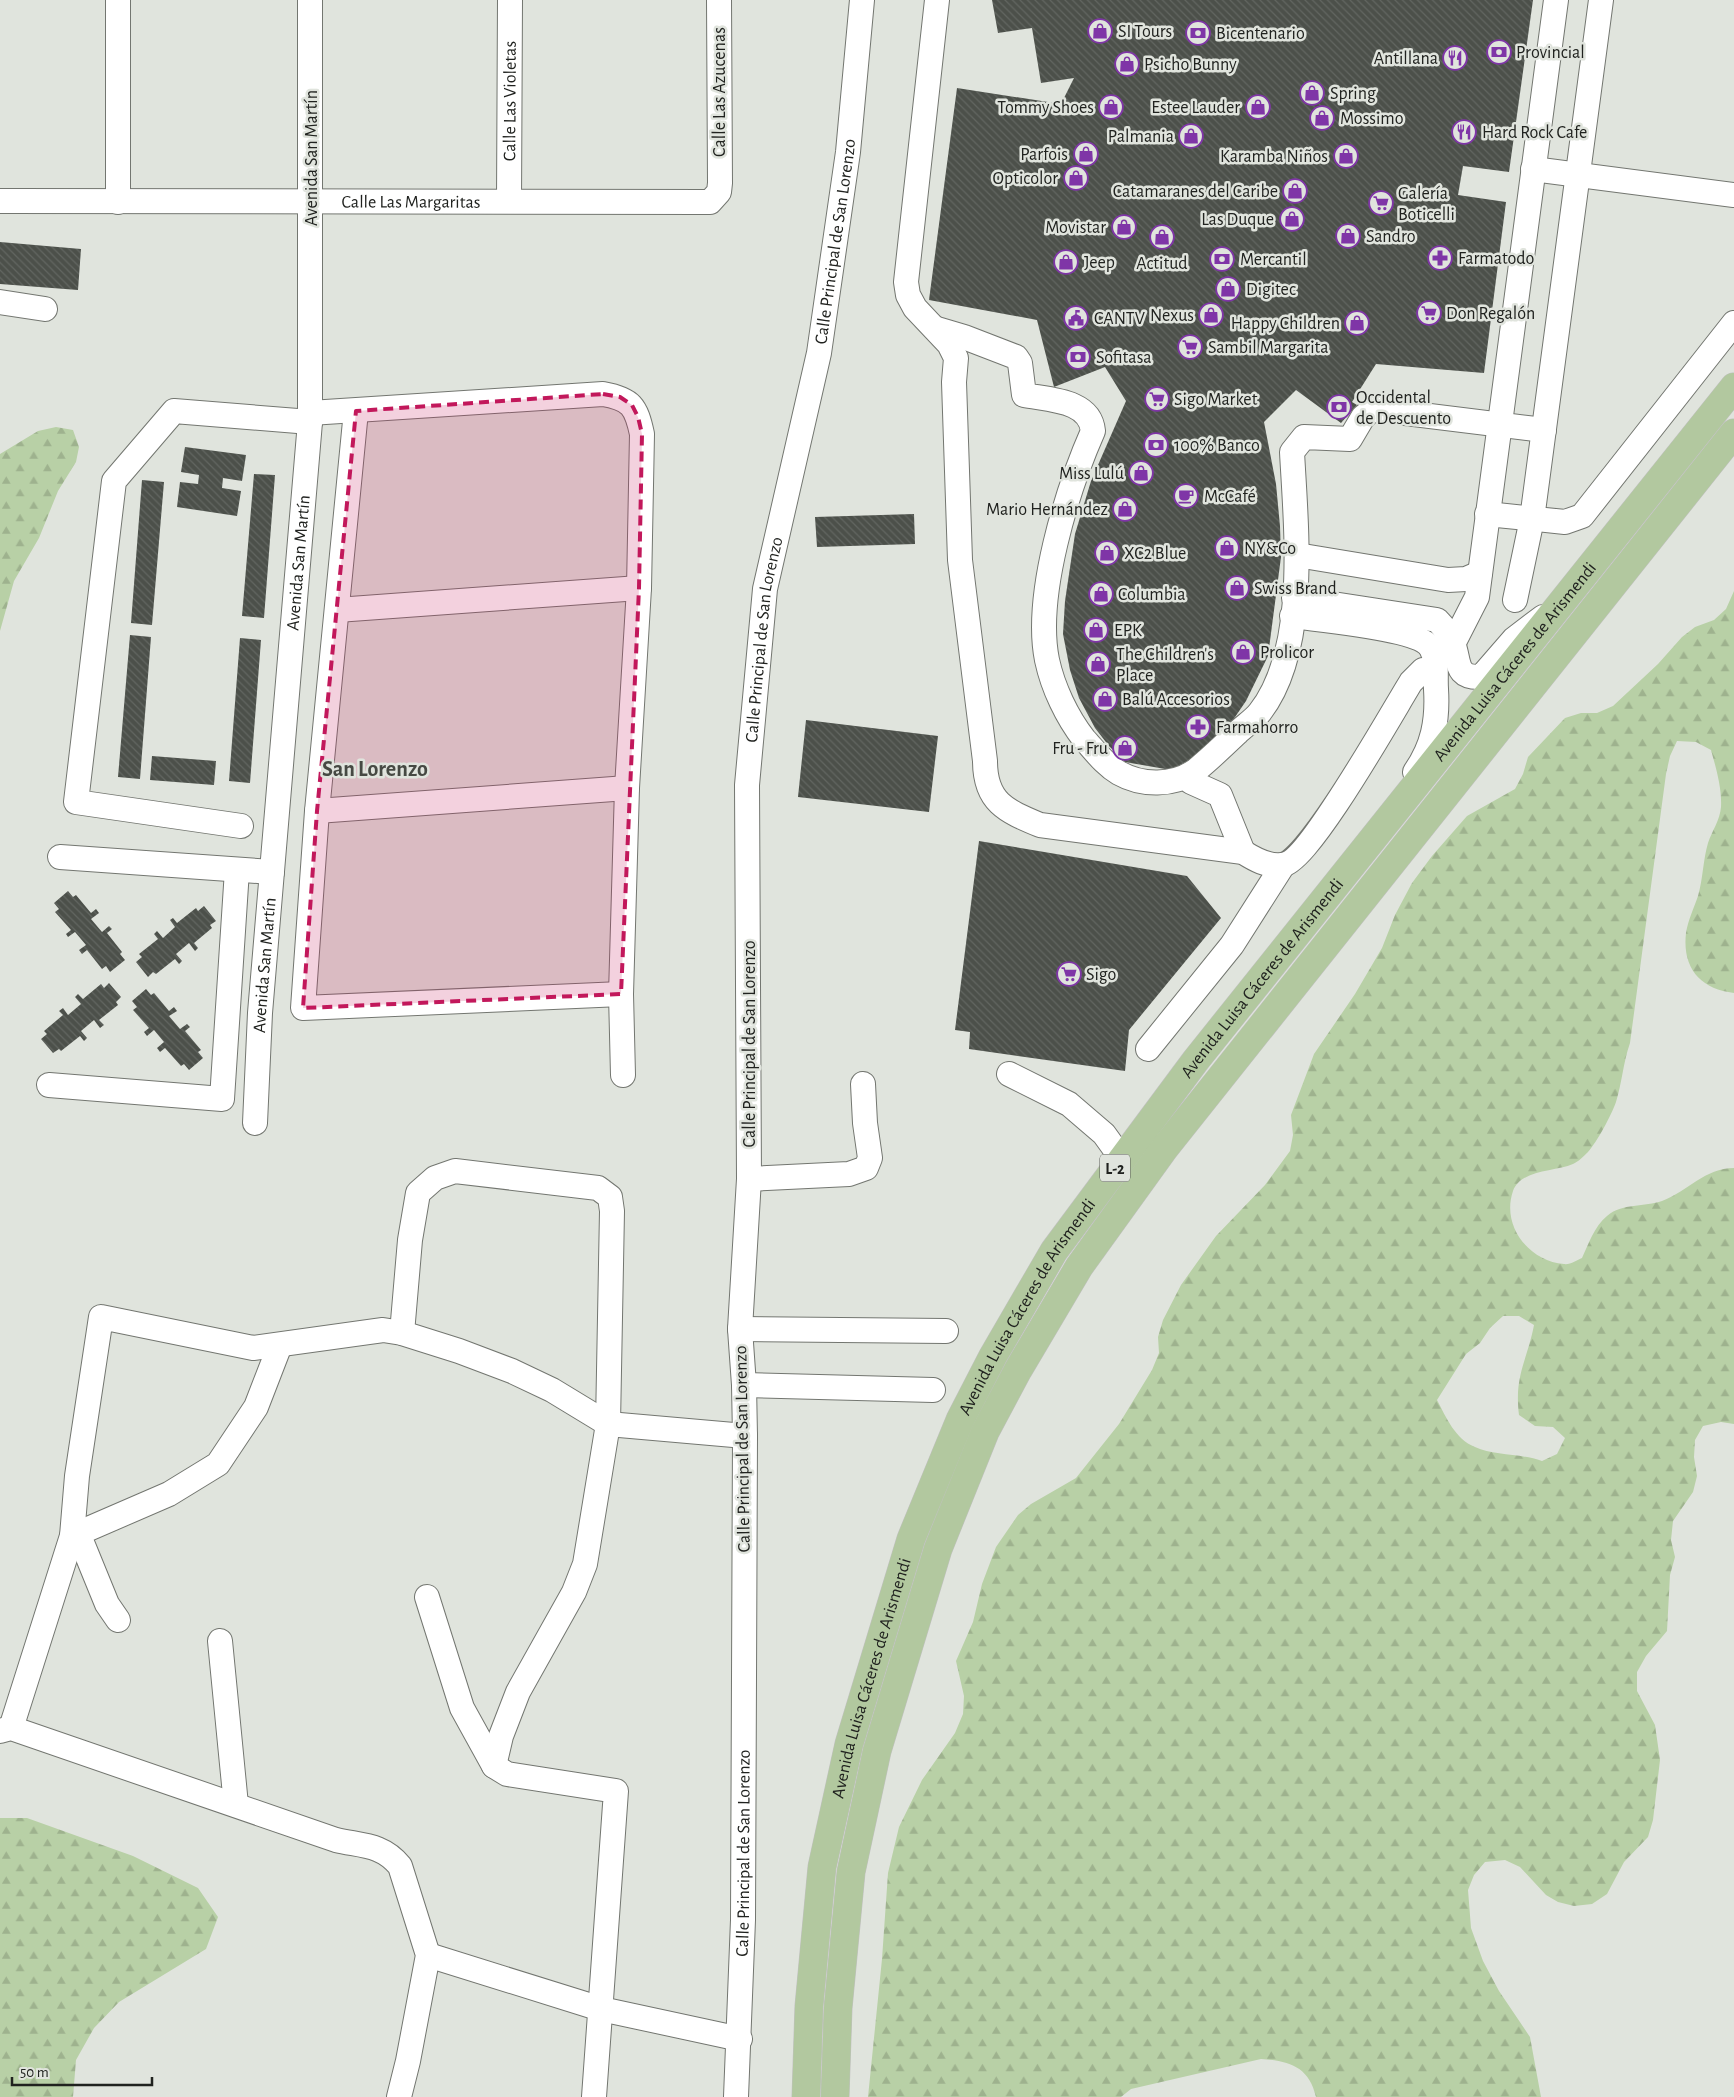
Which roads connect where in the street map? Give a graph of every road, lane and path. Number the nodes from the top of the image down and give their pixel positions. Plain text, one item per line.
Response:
1 (118, 0) edge
2 (310, 0) edge
3 (510, 0) edge
4 (719, 0) edge
5 (862, 0) edge
6 (937, 0) edge
7 (1556, 0) edge
8 (1601, 0) edge
9 (1533, 168) junction
10 (1578, 175) junction
11 (720, 183) joint
12 (1734, 195) edge
13 (0, 201) edge
14 (509, 201) junction
15 (118, 202) junction
16 (312, 203) junction
17 (0, 302) edge
18 (45, 309) dead end
19 (1734, 323) edge
20 (937, 329) junction
21 (1734, 386) edge
22 (356, 411) junction
23 (310, 418) junction
24 (1500, 424) junction
25 (1544, 430) junction
26 (1734, 433) edge
27 (1487, 514) junction
28 (1532, 519) junction
29 (1297, 555) junction
30 (1480, 573) junction
31 (639, 588) junction
32 (1515, 600) dead end
33 (1562, 602) junction
34 (1293, 607) junction
35 (337, 610) junction
36 (1453, 644) junction
37 (1435, 674) junction
38 (1187, 776) junction
39 (627, 788) junction
40 (317, 811) junction
41 (240, 826) dead end
42 (1242, 852) junction
43 (60, 858) dead end
44 (1283, 866) junction
45 (237, 870) junction
46 (272, 872) junction
47 (1330, 893) junction
48 (621, 994) junction
49 (1148, 1049) dead end
50 (623, 1074) dead end
51 (1009, 1074) dead end
52 (49, 1084) dead end
53 (863, 1084) dead end
54 (255, 1123) dead end
55 (1122, 1159) junction
56 (749, 1179) junction
57 (740, 1329) junction
58 (946, 1331) dead end
59 (402, 1333) junction
60 (280, 1345) junction
61 (744, 1385) junction
62 (933, 1390) dead end
63 (608, 1424) junction
64 (745, 1436) junction
65 (75, 1534) junction
66 (427, 1597) dead end
67 (118, 1620) dead end
68 (220, 1641) dead end
69 (6, 1730) edge
70 (494, 1766) junction
71 (236, 1805) junction
72 (428, 1954) junction
73 (601, 2009) junction
74 (740, 2039) junction
75 (399, 2097) edge
76 (594, 2097) edge
77 (736, 2097) edge
78 (806, 2097) edge
79 (835, 2097) edge

1 - 15 street
2 - 16 street, Avenida San Martín
3 - 14 street, Calle Las Violetas
4 - 11 street, Calle Las Azucenas
5 - 56 street, Calle Principal de San Lorenzo
6 - 20 street
7 - 9 street
8 - 10 street
9 - 10 street
9 - 24 street
10 - 12 street
10 - 25 street
11 - 14 street, Calle Las Margaritas
13 - 15 street, Calle Las Margaritas
14 - 16 street, Calle Las Margaritas
15 - 16 street, Calle Las Margaritas
16 - 23 street, Avenida San Martín
17 - 18 street
19 - 28 street
20 - 38 street
20 - 42 street
21 - 33 main road, Avenida Luisa Cáceres de Arismendi / L-2
22 - 23 street
22 - 31 street
22 - 35 street
23 - 41 street
23 - 46 street, Avenida San Martín
24 - 25 street
24 - 27 street
24 - 29 street
25 - 28 street
26 - 79 main road, Avenida Luisa Cáceres de Arismendi / L-2
27 - 28 street
27 - 30 street
28 - 32 street
29 - 30 street
29 - 34 street
30 - 36 street
31 - 35 street
31 - 39 street
33 - 36 street
33 - 47 main road, Avenida Luisa Cáceres de Arismendi / L-2
34 - 36 street
34 - 37 street
34 - 38 street
35 - 40 street
37 - 44 street
37 - 47 street
38 - 42 street
39 - 40 street
39 - 48 street
40 - 48 street
42 - 44 street
43 - 45 street
44 - 49 street
45 - 46 street
45 - 52 street
46 - 54 street, Avenida San Martín
47 - 55 main road, Avenida Luisa Cáceres de Arismendi / L-2
48 - 50 street
51 - 55 street
53 - 56 street
55 - 78 main road, Avenida Luisa Cáceres de Arismendi / L-2
56 - 57 street, Calle Principal de San Lorenzo
57 - 58 street
57 - 61 street, Calle Principal de San Lorenzo
59 - 60 street
59 - 63 street
59 - 63 street
60 - 65 street
60 - 65 street
61 - 62 street
61 - 64 street, Calle Principal de San Lorenzo
63 - 64 street
63 - 70 street
64 - 74 street, Calle Principal de San Lorenzo
65 - 67 street
65 - 69 street
66 - 70 street
68 - 71 street
69 - 71 street
70 - 73 street
71 - 72 street
72 - 73 street
72 - 75 street
73 - 74 street
73 - 76 street
74 - 77 street, Calle Principal de San Lorenzo

